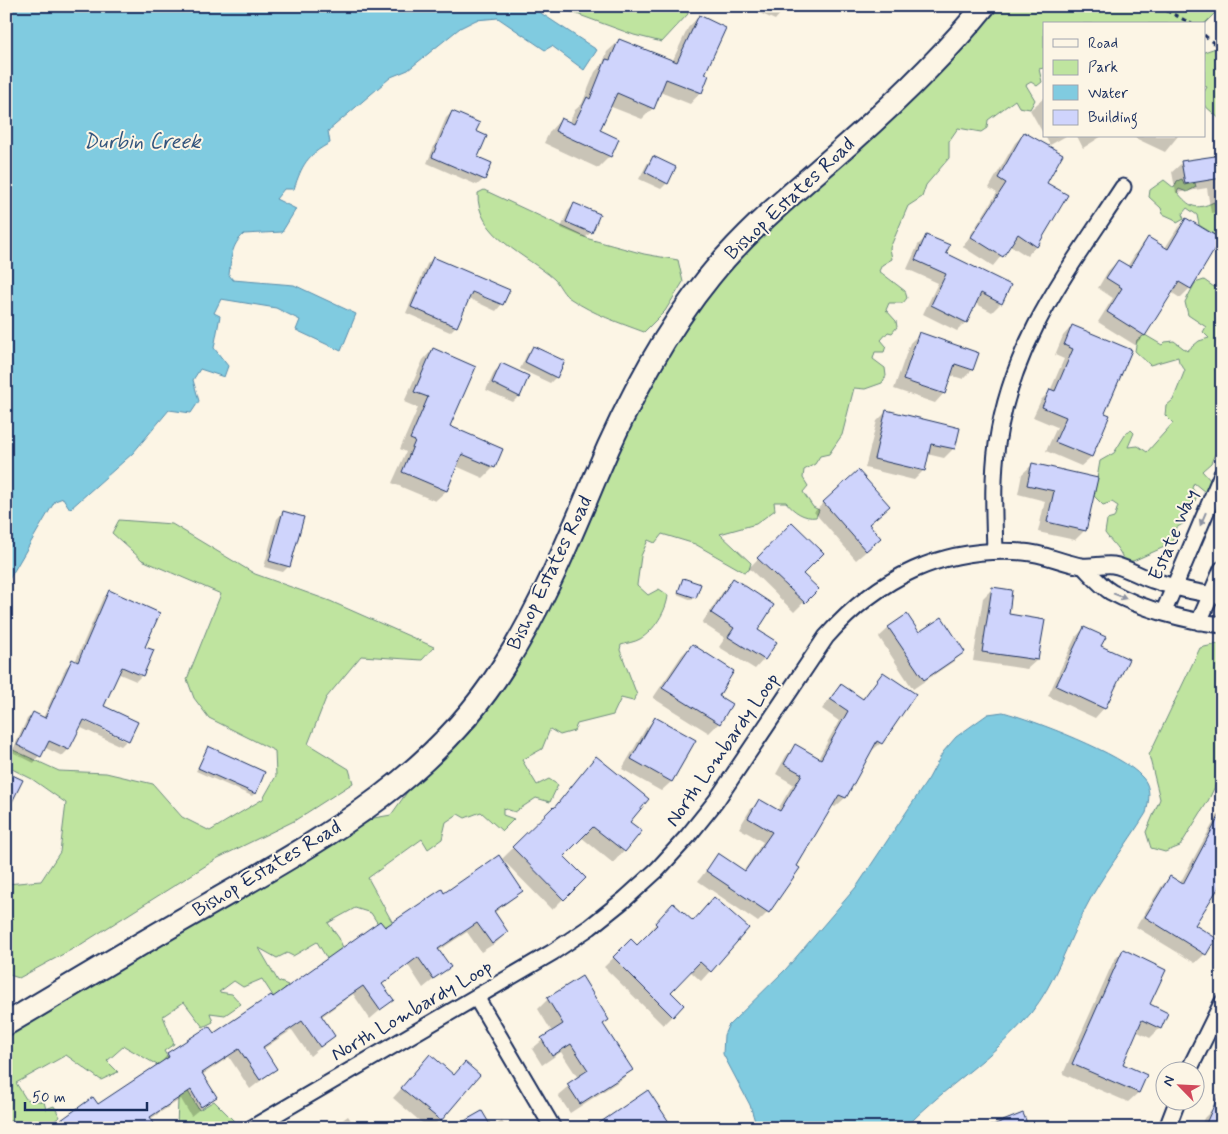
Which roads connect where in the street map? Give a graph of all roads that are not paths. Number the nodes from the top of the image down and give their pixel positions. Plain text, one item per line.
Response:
1 (984, 6) edge
2 (1123, 186) dead end
3 (1222, 474) edge
4 (995, 551) junction
5 (1083, 566) junction
6 (1222, 569) edge
7 (1179, 589) junction
8 (1216, 595) edge
9 (1164, 611) junction
10 (1198, 622) junction
11 (1222, 625) edge
12 (476, 997) junction
13 (1222, 1003) edge
14 (6, 1024) edge
15 (1193, 1062) edge
16 (1173, 1112) edge
17 (252, 1128) edge
18 (553, 1128) edge
19 (1167, 1128) edge

1 - 14 street, Bishop Estates Road
2 - 4 street
3 -> 7 street, Estate Way
4 - 5 street, North Lombardy Loop
4 - 12 street, North Lombardy Loop
5 - 7 street, North Lombardy Loop
5 -> 9 street, North Lombardy Loop
6 - 8 street
7 - 8 street, North Lombardy Loop
7 - 9 street, Estate Way
8 - 10 street
9 - 10 street, North Lombardy Loop
10 - 11 street, North Lombardy Loop
12 - 17 street, North Lombardy Loop
12 - 18 street
13 - 15 street
16 - 19 street

